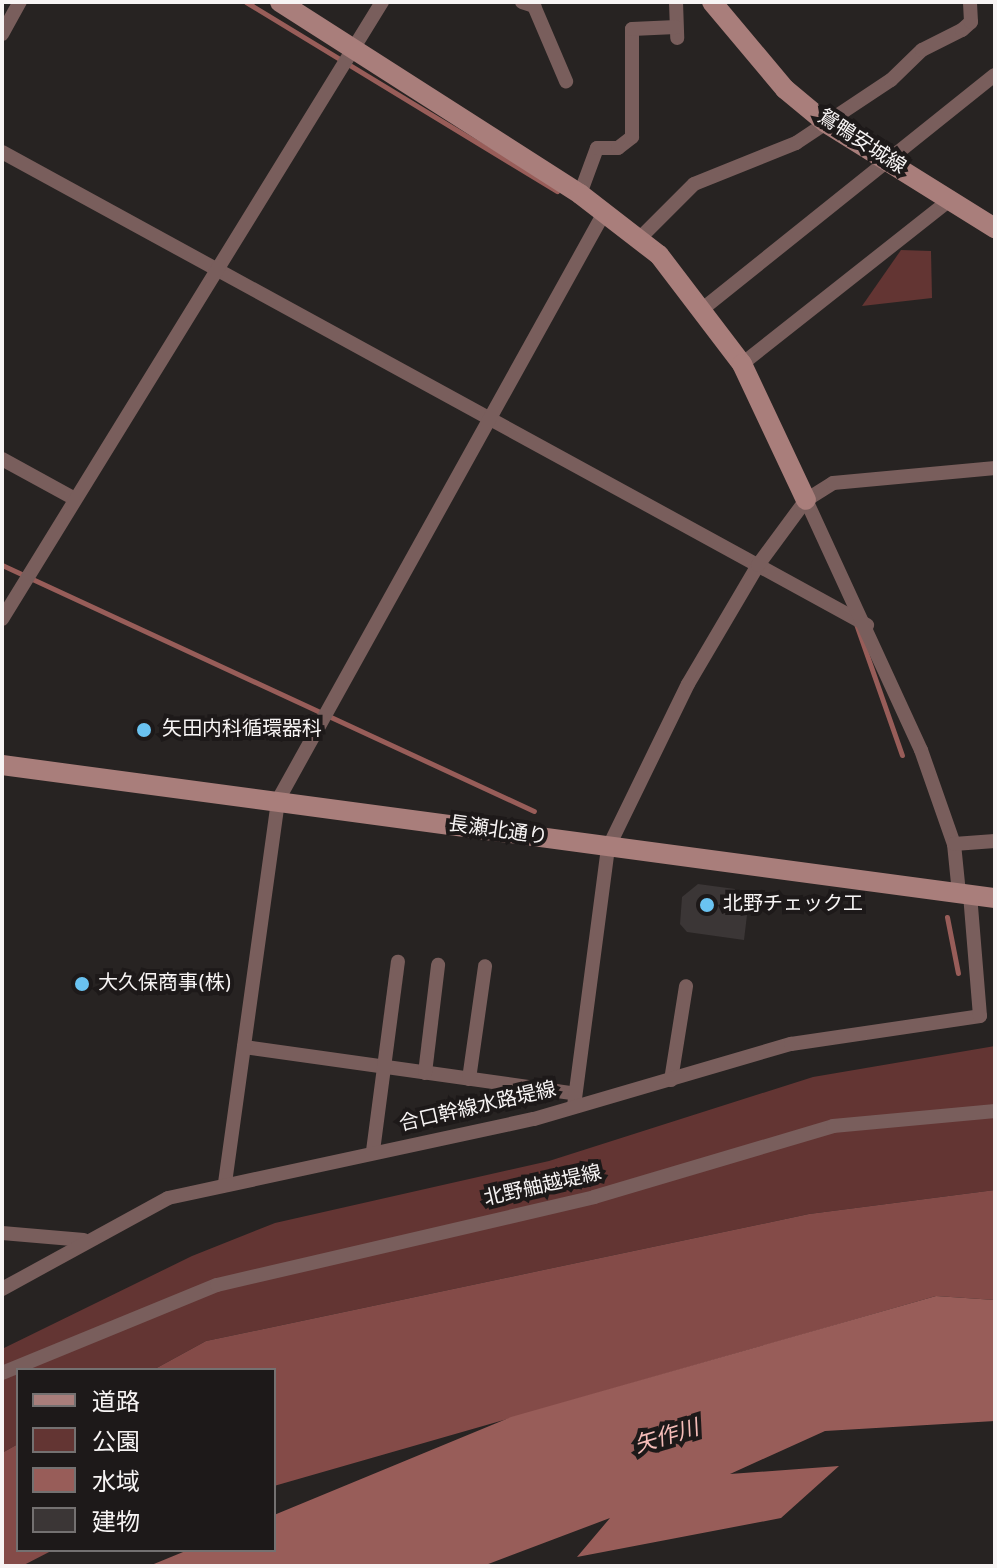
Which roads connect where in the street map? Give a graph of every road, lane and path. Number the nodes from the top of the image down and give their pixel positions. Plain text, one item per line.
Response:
1 (20, 2) edge
2 (280, 2) edge
3 (382, 2) edge
4 (522, 2) edge
5 (676, 2) edge
6 (712, 2) edge
7 (970, 2) edge
8 (2, 34) edge
9 (352, 51) junction
10 (995, 75) edge
11 (566, 81) dead end
12 (826, 123) junction
13 (2, 152) edge
14 (889, 161) junction
15 (580, 194) junction
16 (950, 200) junction
17 (605, 211) junction
18 (995, 228) edge
19 (640, 238) junction
20 (216, 272) junction
21 (705, 307) junction
22 (742, 364) junction
23 (491, 421) junction
24 (2, 459) edge
25 (995, 468) edge
26 (75, 499) junction
27 (806, 500) junction
28 (758, 565) junction
29 (2, 619) edge
30 (867, 625) junction
31 (2, 765) edge
32 (278, 800) junction
33 (995, 841) edge
34 (954, 844) junction
35 (608, 848) junction
36 (965, 894) junction
37 (995, 898) edge
38 (398, 962) dead end
39 (438, 965) dead end
40 (485, 966) dead end
41 (686, 986) dead end
42 (989, 989) edge
43 (244, 1047) junction
44 (384, 1067) junction
45 (425, 1073) junction
46 (469, 1079) junction
47 (671, 1080) junction
48 (573, 1100) junction
49 (995, 1111) edge
50 (373, 1151) junction
51 (225, 1183) junction
52 (2, 1233) edge
53 (84, 1240) junction
54 (2, 1289) edge
55 (2, 1373) edge

1 - 8 street
2 - 9 street
3 - 9 street
4 - 11 street
5 - 15 street
6 - 12 street, 鴛鴨安城線
7 - 12 street
9 - 15 street
9 - 20 street
10 - 14 street
12 - 14 street, 鴛鴨安城線
12 - 19 street
13 - 20 street
14 - 16 street, 鴛鴨安城線
14 - 21 street
15 - 17 street
16 - 18 street, 鴛鴨安城線
16 - 22 street
17 - 19 street
17 - 23 street
19 - 21 street
20 - 23 street
20 - 26 street
21 - 22 street
22 - 27 street
23 - 28 street
23 - 32 street
24 - 26 street
25 - 27 street
26 - 29 street
27 - 28 street
27 - 30 street
28 - 30 street
28 - 35 street
30 - 34 street
31 - 32 street, 長瀬北通り
32 - 35 street, 長瀬北通り
32 - 43 street
33 - 34 street
34 - 36 street
35 - 36 street, 長瀬北通り
35 - 48 street
36 - 37 street, 長瀬北通り
36 - 42 street
38 - 44 street
39 - 45 street
40 - 46 street
41 - 47 street
42 - 47 street, 合口幹線水路堤線
43 - 44 street
43 - 51 street
44 - 45 street
44 - 50 street
45 - 46 street
46 - 48 street
47 - 48 street, 合口幹線水路堤線
48 - 50 street, 合口幹線水路堤線
49 - 55 street, 北野舳越堤線
50 - 51 street, 合口幹線水路堤線
51 - 53 street, 合口幹線水路堤線
52 - 53 street
53 - 54 street, 合口幹線水路堤線

